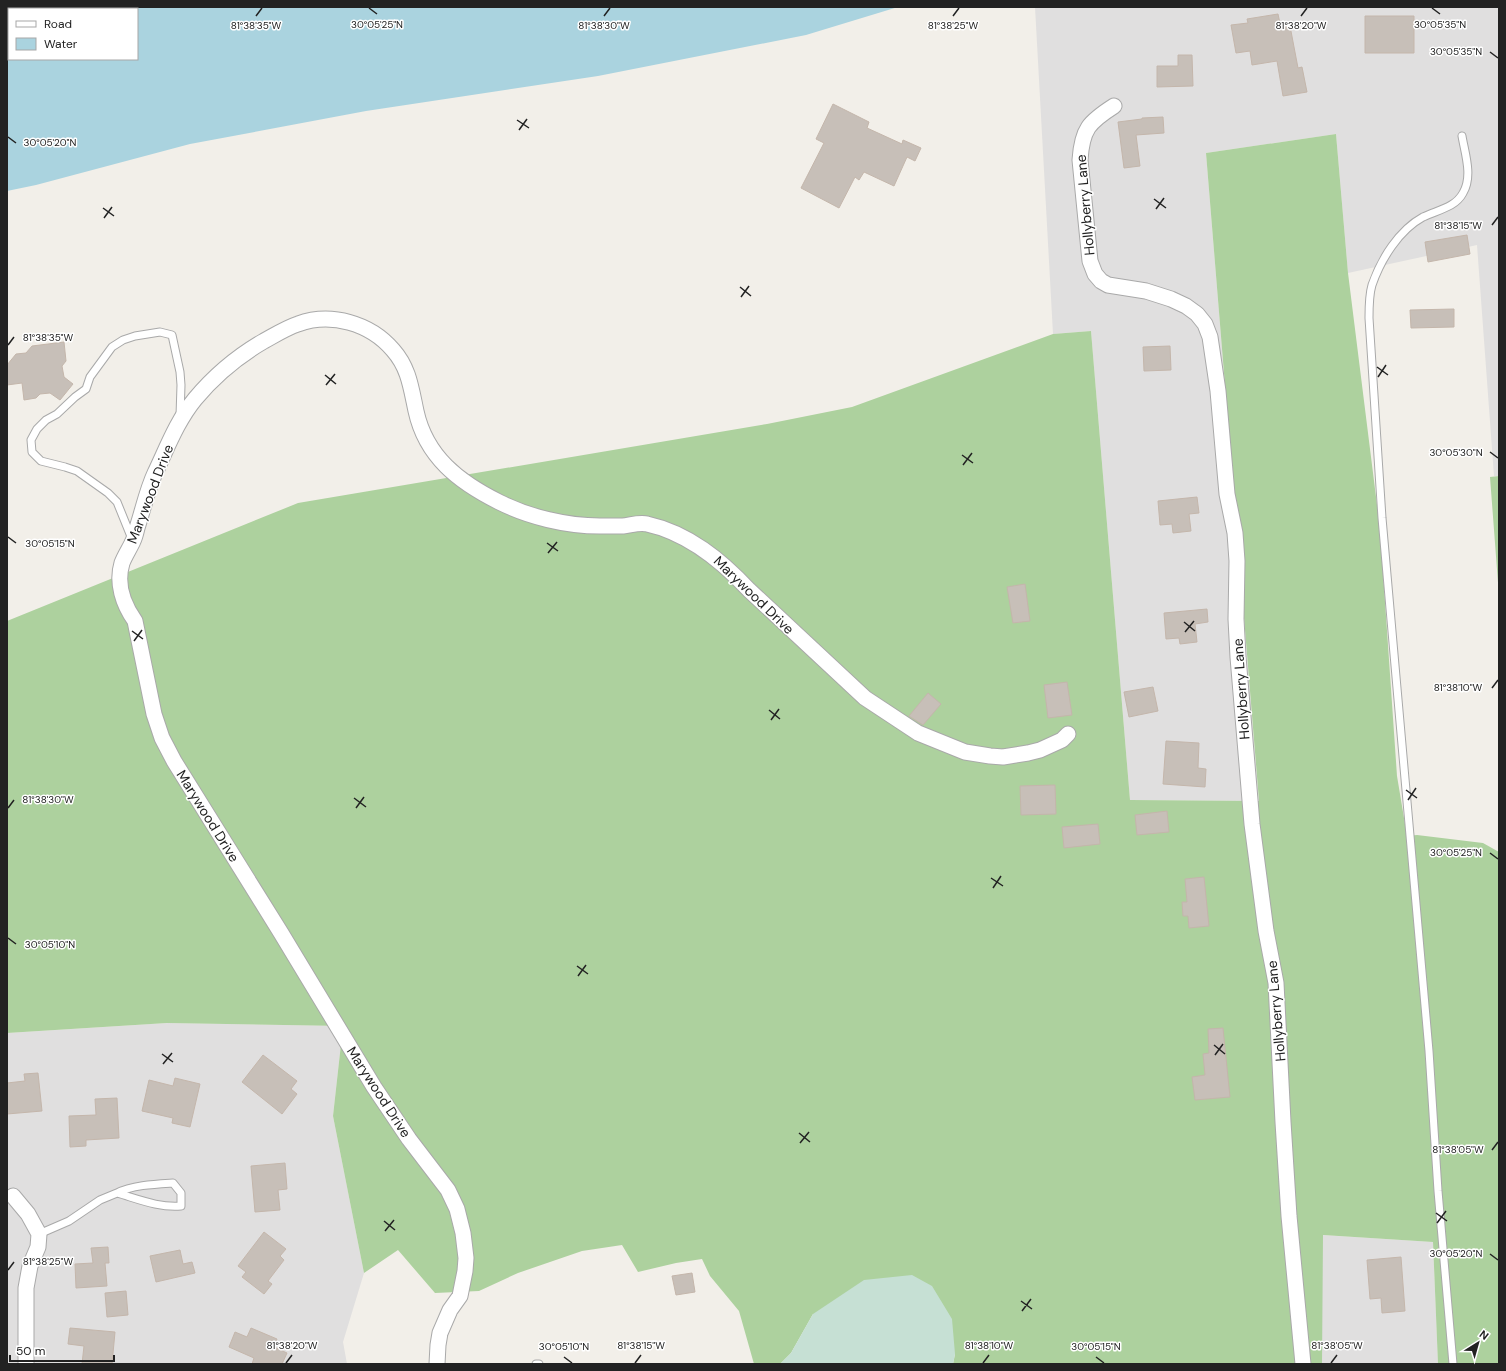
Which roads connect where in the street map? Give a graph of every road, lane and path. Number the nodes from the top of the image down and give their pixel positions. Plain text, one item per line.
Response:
1 (1114, 106) dead end
2 (1462, 136) dead end
3 (180, 420) junction
4 (133, 541) junction
5 (1068, 734) dead end
6 (117, 1192) junction
7 (13, 1196) dead end
8 (39, 1234) junction
9 (26, 1364) edge
10 (437, 1364) edge
11 (1303, 1364) edge
12 (1453, 1364) edge

1 - 11 street, Hollyberry Lane
2 - 12 lane
3 - 4 street, Marywood Drive
3 - 4 lane
3 - 5 street, Marywood Drive
4 - 10 street, Marywood Drive
6 - 6 lane
6 - 8 lane
7 - 8 street
8 - 9 street

